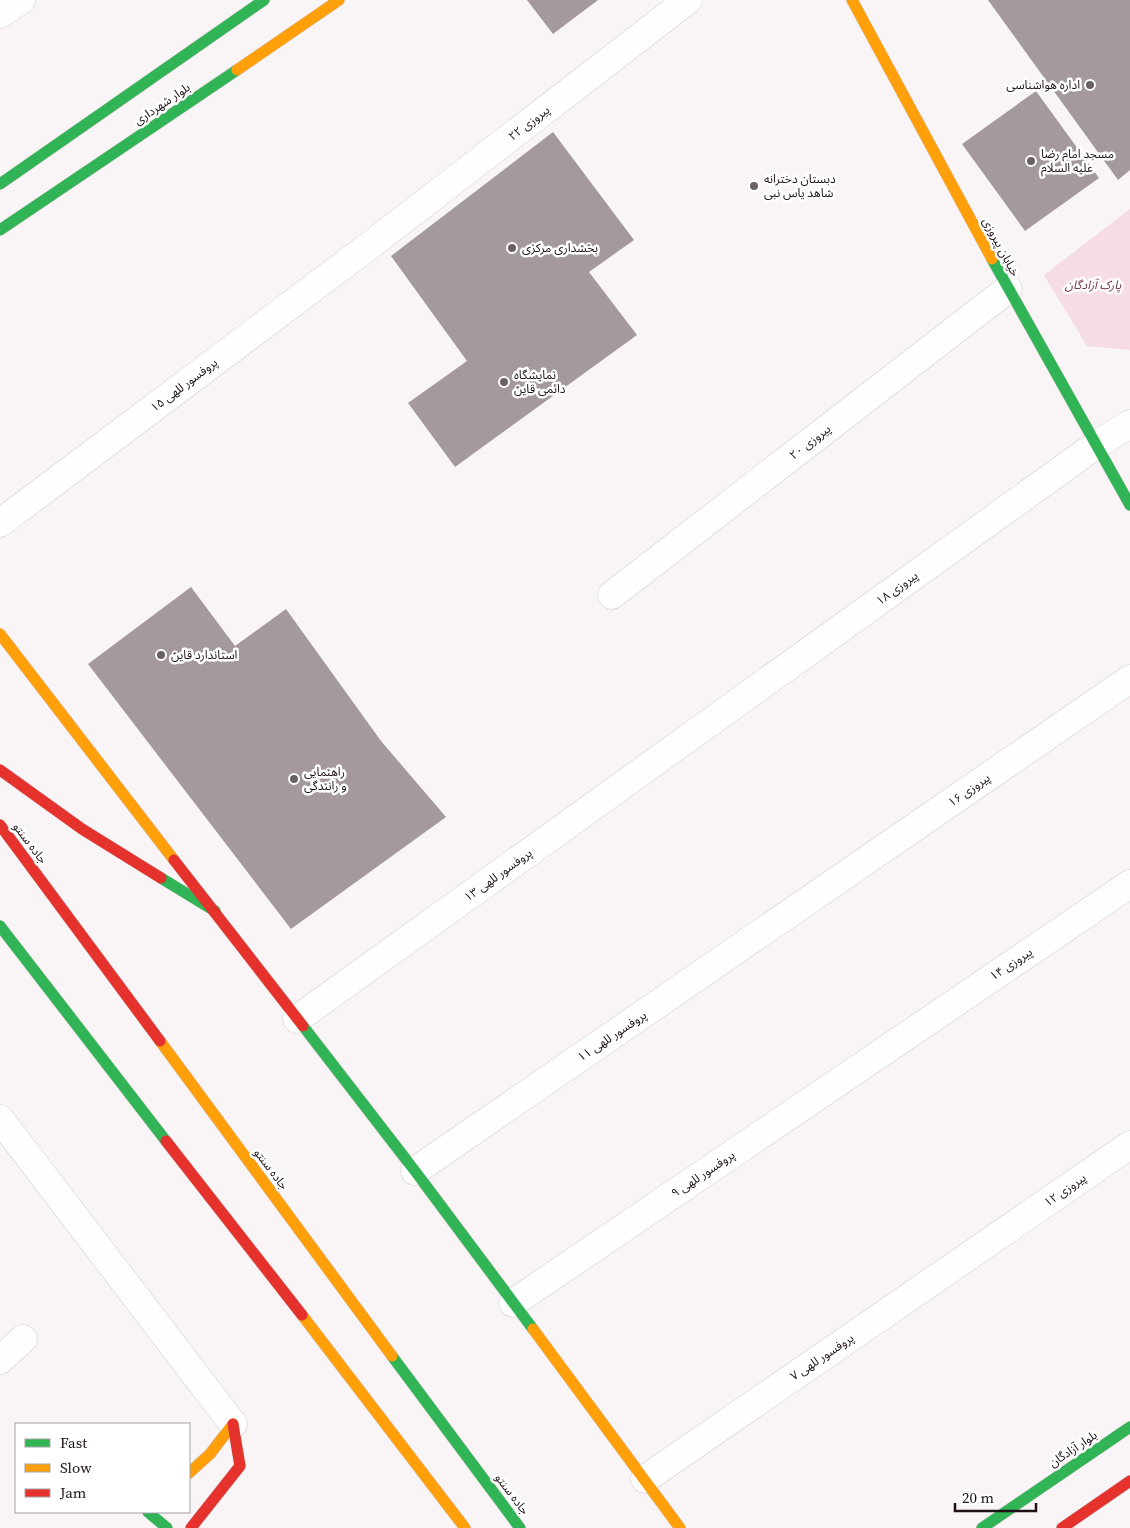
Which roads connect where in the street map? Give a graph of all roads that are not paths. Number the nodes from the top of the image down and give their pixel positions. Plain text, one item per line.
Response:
1 (21, 0) edge
2 (264, 0) edge
3 (339, 0) edge
4 (688, 0) edge
5 (852, 0) edge
6 (0, 14) edge
7 (94, 167) junction
8 (18, 171) junction
9 (0, 179) edge
10 (0, 184) edge
11 (0, 230) edge
12 (22, 230) dead end
13 (369, 246) joint
14 (1008, 289) junction
15 (1130, 424) edge
16 (1096, 445) junction
17 (1130, 505) edge
18 (0, 523) edge
19 (612, 595) dead end
20 (0, 634) edge
21 (1130, 679) edge
22 (699, 731) joint
23 (0, 770) edge
24 (0, 826) edge
25 (1130, 884) edge
26 (808, 900) joint
27 (215, 911) junction
28 (0, 926) edge
29 (297, 1020) junction
30 (892, 1045) joint
31 (0, 1118) edge
32 (1130, 1146) edge
33 (415, 1170) junction
34 (1000, 1235) joint
35 (514, 1304) junction
36 (23, 1339) dead end
37 (0, 1360) edge
38 (234, 1424) junction
39 (1130, 1427) edge
40 (190, 1473) edge
41 (645, 1479) junction
42 (1130, 1481) edge
43 (147, 1513) edge
44 (149, 1513) edge
45 (138, 1523) dead end
46 (167, 1528) edge
47 (191, 1528) edge
48 (464, 1528) edge
49 (520, 1528) edge
50 (680, 1528) edge
51 (982, 1528) edge
52 (1062, 1528) edge

1 - 6 street
2 - 8 street
3 - 7 street, بلوار شهرداری
4 - 13 street, پیروزی ۲۲
5 - 14 street, خیابان پیروزی
7 - 11 street, بلوار شهرداری
7 - 12 street
8 - 9 street
8 - 10 street
13 - 18 street, پروفسور للهی ۱۵
14 - 16 street, خیابان پیروزی
14 - 19 street, پیروزی ۲۰
15 - 16 street, پیروزی ۱۸
16 - 17 street, خیابان پیروزی
16 - 22 street, پیروزی ۱۸
20 - 27 street
21 - 26 street, پیروزی ۱۶
22 - 29 street, پروفسور للهی ۱۳
23 - 27 street
24 - 49 street, جاده سنتو
25 - 30 street, پیروزی ۱۴
26 - 33 street, پروفسور للهی ۱۱
27 - 29 street
28 - 48 street
29 - 33 street
30 - 35 street, پروفسور للهی ۹
31 - 38 street
32 - 34 street, پیروزی ۱۲
33 - 35 street
34 - 41 street, پروفسور للهی ۷
35 - 41 street
36 - 37 street
38 - 40 street
38 - 47 street
39 - 51 street, بلوار آزادگان
41 - 50 street
42 - 52 street
43 - 45 street
44 - 46 street

